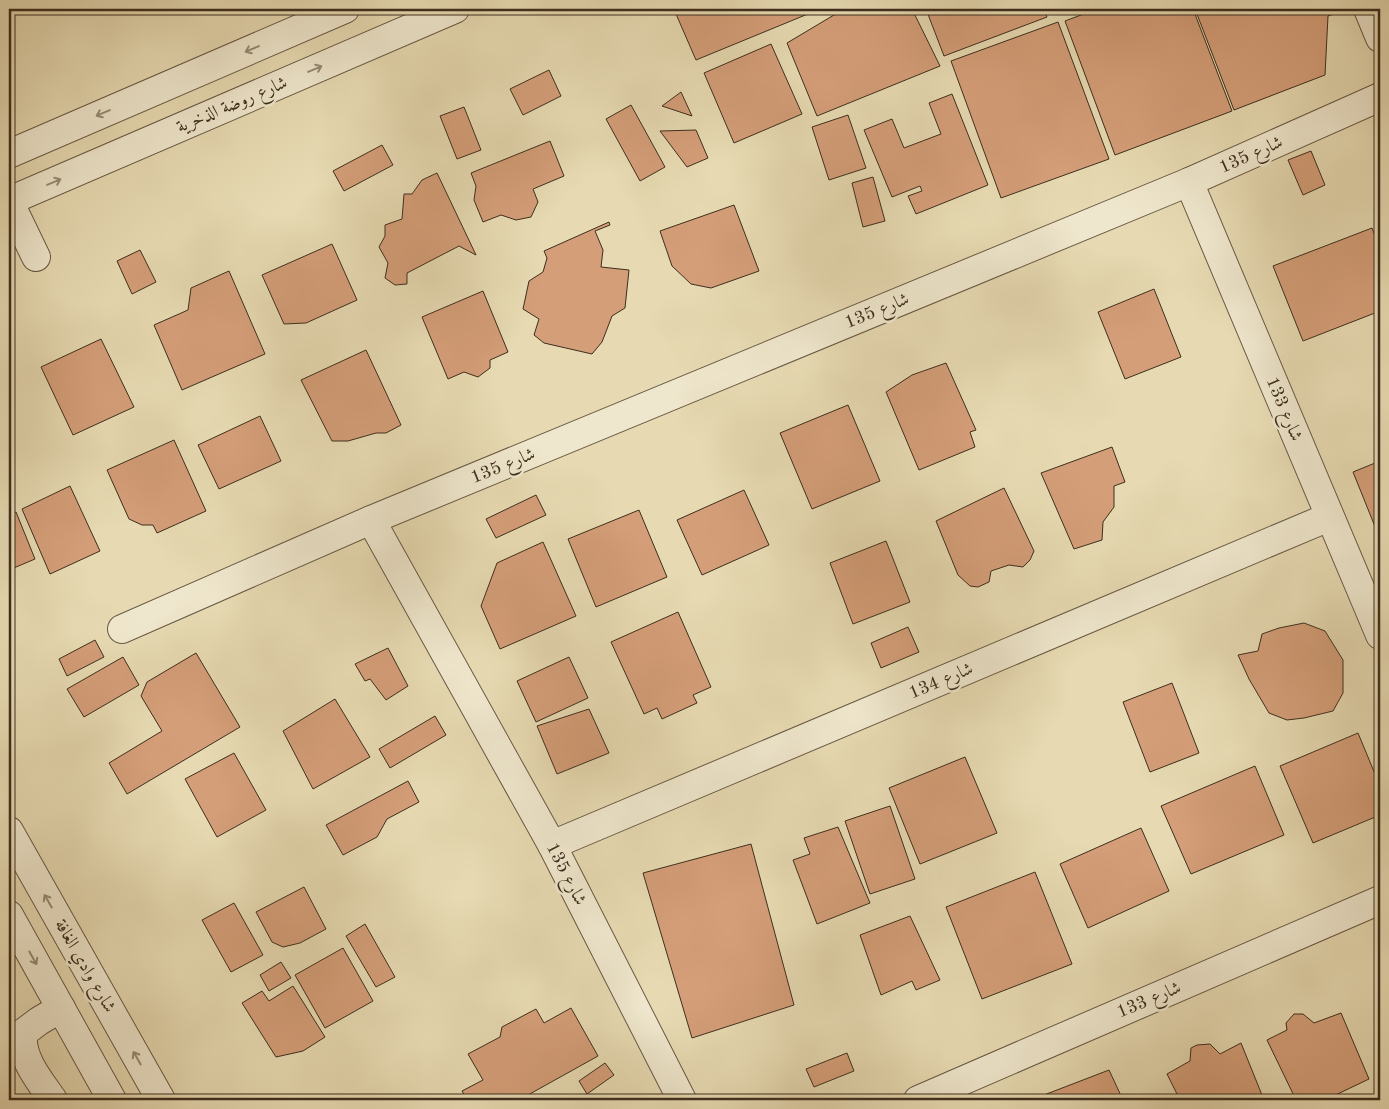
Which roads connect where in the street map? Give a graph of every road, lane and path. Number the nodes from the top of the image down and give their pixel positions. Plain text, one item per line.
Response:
1 (345, 9) edge
2 (455, 9) edge
3 (1368, 9) edge
4 (1380, 38) edge
5 (1380, 97) edge
6 (9, 154) edge
7 (1189, 182) junction
8 (9, 201) edge
9 (36, 257) dead end
10 (1330, 517) junction
11 (371, 520) junction
12 (122, 629) dead end
13 (1380, 635) edge
14 (9, 831) edge
15 (552, 846) junction
16 (1380, 900) edge
17 (9, 915) edge
18 (61, 1008) junction
19 (53, 1100) edge
20 (112, 1100) edge
21 (161, 1100) edge
22 (682, 1100) edge
23 (918, 1100) edge

1 -> 6 street
8 -> 2 street, شارع روضة الذخرية
3 - 4 street
5 - 7 street, شارع 135
7 - 10 street, شارع 133
7 - 11 street, شارع 135
8 - 9 street
10 - 13 street, شارع 133
10 - 15 street, شارع 134
11 - 12 street, شارع 135
11 - 15 street, شارع 135
21 -> 14 street, شارع وادي الغافة
15 - 22 street, شارع 135
16 - 23 street, شارع 133
17 -> 18 street
18 - 19 street
18 - 20 street

